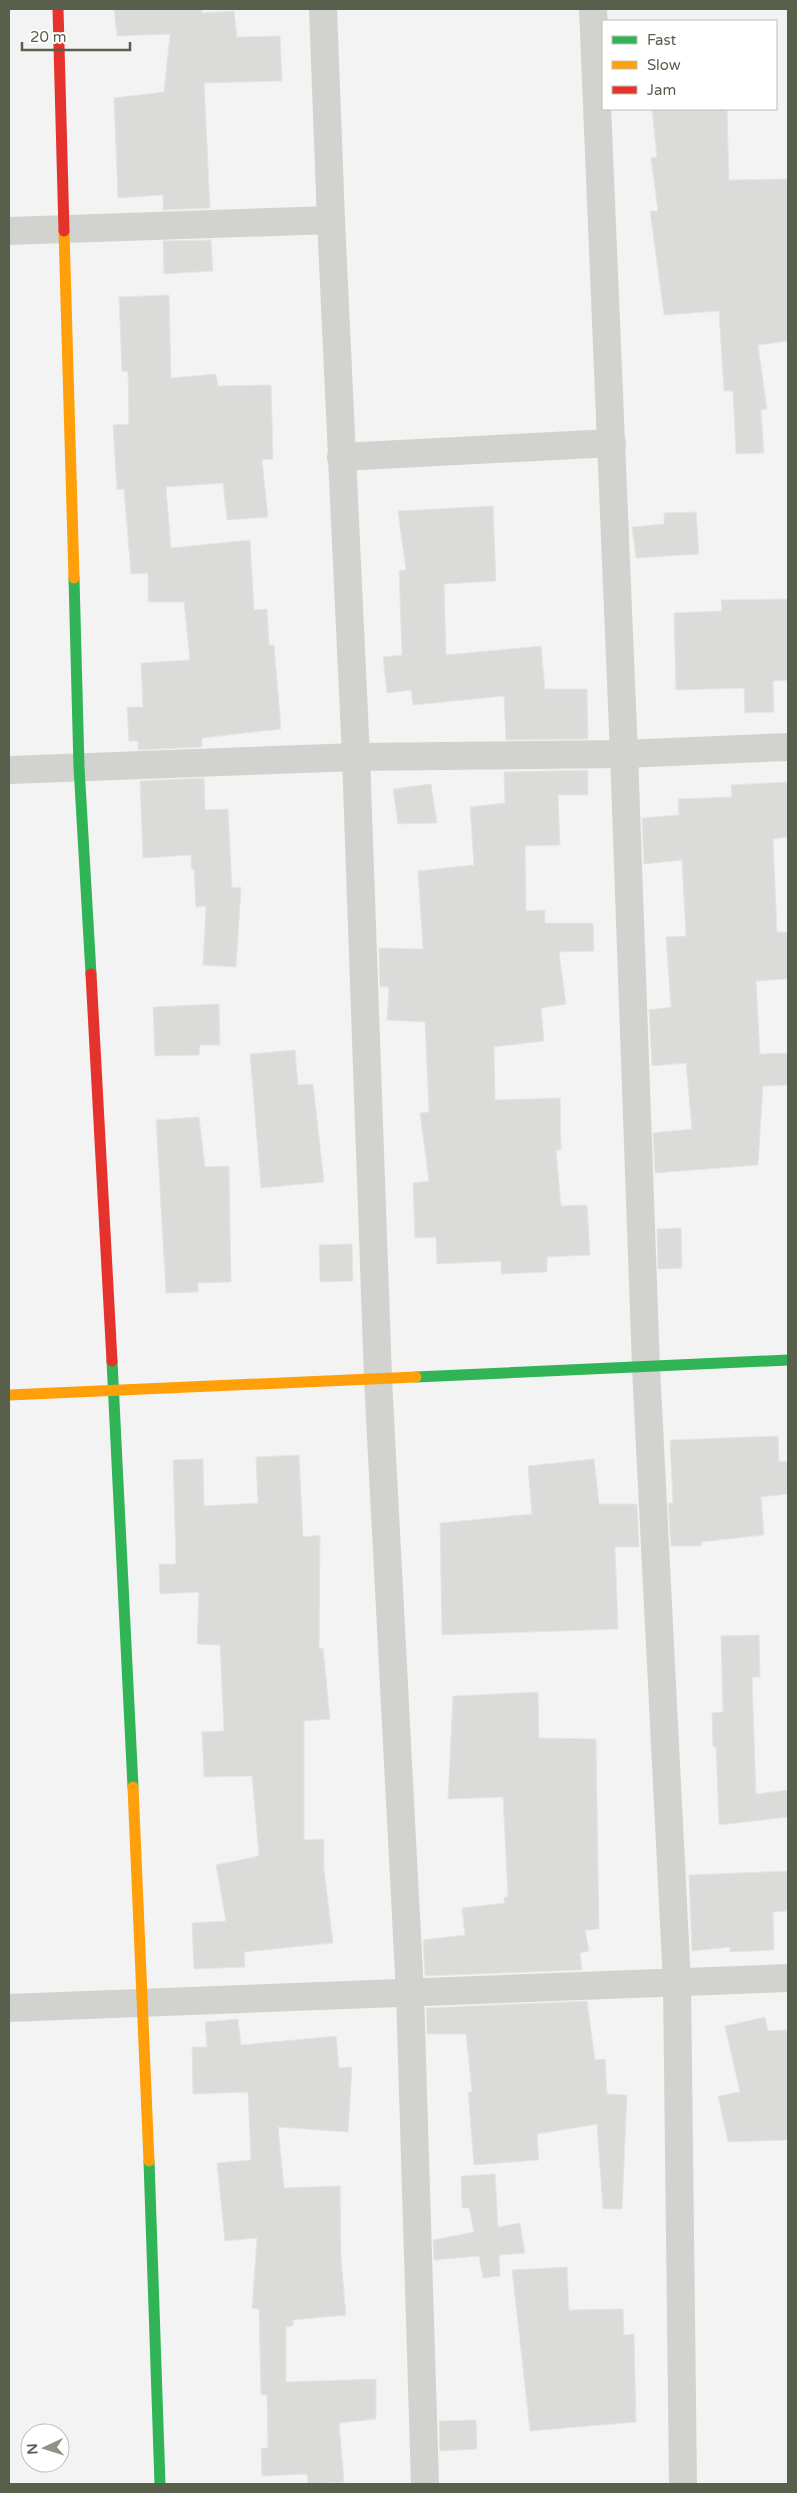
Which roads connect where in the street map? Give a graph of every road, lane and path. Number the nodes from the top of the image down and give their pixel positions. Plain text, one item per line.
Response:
1 (58, 9) edge
2 (323, 9) edge
3 (593, 9) edge
4 (331, 220) junction
5 (66, 229) junction
6 (9, 231) edge
7 (612, 443) junction
8 (342, 458) junction
9 (788, 747) edge
10 (624, 754) junction
11 (356, 757) junction
12 (79, 767) junction
13 (9, 770) edge
14 (788, 1360) edge
15 (646, 1368) junction
16 (378, 1378) junction
17 (114, 1391) junction
18 (9, 1395) edge
19 (788, 1978) edge
20 (677, 1983) junction
21 (410, 1994) junction
22 (143, 2003) junction
23 (9, 2008) edge
24 (160, 2484) edge
25 (425, 2484) edge
26 (683, 2484) edge

1 - 5 street
2 - 4 street
3 - 7 street
4 - 5 street
4 - 8 street
5 - 6 street
5 - 12 street
7 - 8 street
7 - 10 street
8 - 11 street
9 - 10 street
10 - 11 street
10 - 15 street
11 - 12 street
11 - 16 street
12 - 13 street
12 - 17 street
14 - 15 street
15 - 16 street
15 - 20 street
16 - 17 street
16 - 21 street
17 - 18 street
17 - 22 street
19 - 20 street
20 - 21 street
20 - 26 street
21 - 22 street
21 - 25 street
22 - 23 street
22 - 24 street

